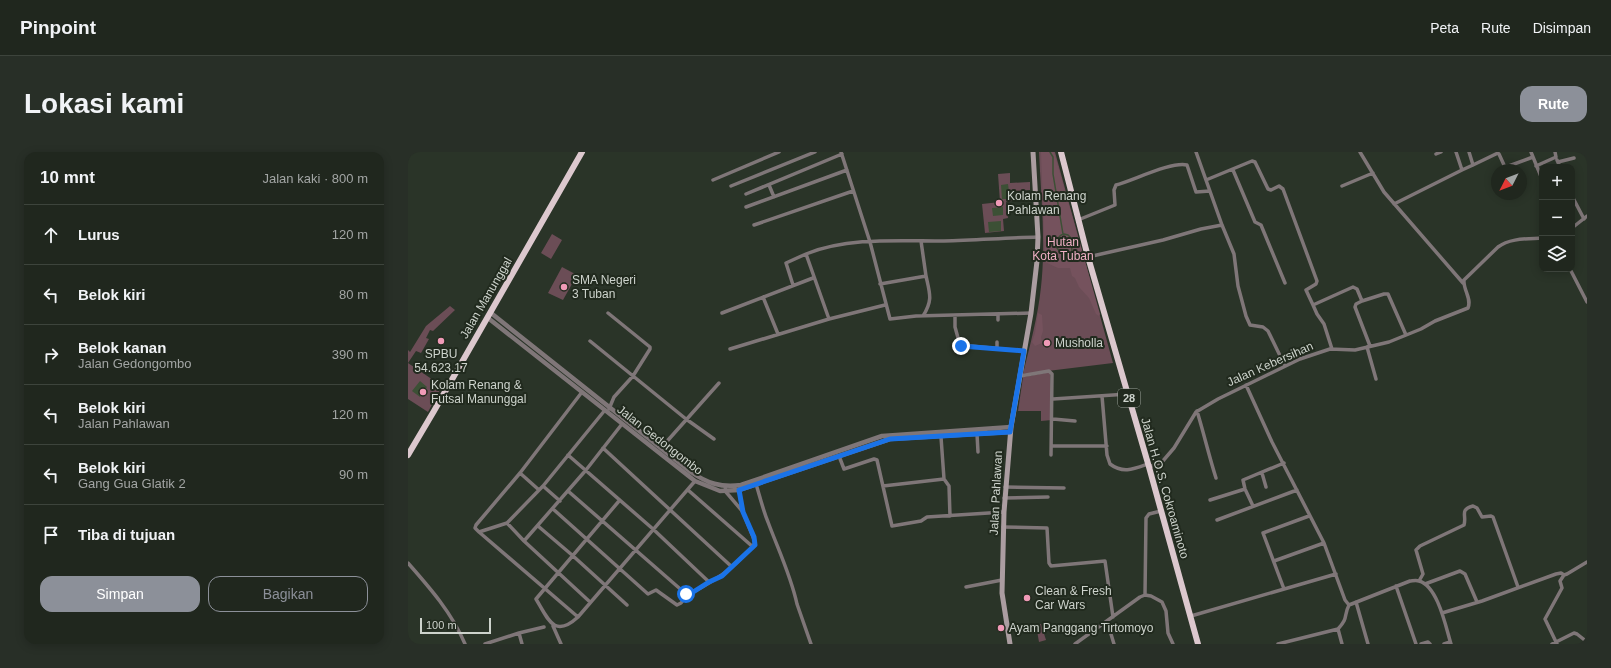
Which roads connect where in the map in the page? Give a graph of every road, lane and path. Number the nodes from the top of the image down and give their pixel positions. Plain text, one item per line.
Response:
1 (582, 152) edge
2 (779, 152) edge
3 (815, 152) edge
4 (1033, 152) edge
5 (1061, 152) edge
6 (1196, 152) edge
7 (1360, 152) edge
8 (1441, 152) edge
9 (1456, 152) edge
10 (1469, 152) edge
11 (1531, 152) edge
12 (1555, 152) edge
13 (841, 153) edge
14 (1498, 153) edge
15 (1436, 154) dead end
16 (1533, 156) junction
17 (1556, 157) junction
18 (1574, 158) dead end
19 (1558, 162) joint
20 (1473, 165) junction
21 (1536, 166) junction
22 (847, 170) junction
23 (1234, 170) junction
24 (1462, 170) junction
25 (1539, 172) edge
26 (1372, 173) junction
27 (713, 180) dead end
28 (1206, 180) junction
29 (769, 185) junction
30 (732, 186) dead end
31 (1342, 186) dead end
32 (853, 191) junction
33 (1210, 191) junction
34 (746, 194) dead end
35 (774, 197) junction
36 (1575, 200) edge
37 (1394, 204) junction
38 (746, 207) dead end
39 (1586, 217) edge
40 (1078, 220) junction
41 (754, 225) dead end
42 (1222, 225) junction
43 (1575, 226) edge
44 (1038, 237) junction
45 (1539, 238) edge
46 (921, 241) junction
47 (870, 242) junction
48 (806, 254) junction
49 (1088, 256) junction
50 (1572, 272) edge
51 (926, 276) junction
52 (814, 278) junction
53 (1285, 283) dead end
54 (1463, 283) junction
55 (880, 284) junction
56 (793, 285) junction
57 (763, 297) junction
58 (1362, 301) junction
59 (1587, 302) edge
60 (885, 305) junction
61 (1313, 305) junction
62 (608, 313) dead end
63 (722, 313) dead end
64 (1031, 313) junction
65 (998, 314) junction
66 (489, 315) junction
67 (955, 315) junction
68 (923, 316) junction
69 (829, 319) junction
70 (998, 320) dead end
71 (778, 334) junction
72 (1406, 335) junction
73 (590, 341) dead end
74 (997, 342) dead end
75 (1369, 347) junction
76 (997, 348) junction
77 (730, 349) dead end
78 (1332, 349) junction
79 (1024, 351) junction
80 (1284, 366) junction
81 (632, 376) junction
82 (1020, 376) junction
83 (1376, 379) dead end
84 (719, 383) dead end
85 (1246, 385) junction
86 (582, 392) junction
87 (1128, 394) junction
88 (1102, 396) junction
89 (1053, 399) junction
90 (610, 407) junction
91 (606, 411) junction
92 (1197, 411) junction
93 (1053, 419) junction
94 (686, 420) junction
95 (1075, 421) dead end
96 (622, 424) junction
97 (1010, 429) junction
98 (977, 434) junction
99 (941, 437) junction
100 (714, 439) dead end
101 (860, 446) junction
102 (1052, 446) junction
103 (1107, 446) junction
104 (603, 448) junction
105 (661, 448) junction
106 (978, 452) dead end
107 (408, 455) edge
108 (568, 455) junction
109 (838, 455) junction
110 (1051, 456) dead end
111 (1284, 463) junction
112 (1149, 466) junction
113 (586, 470) junction
114 (520, 473) junction
115 (1262, 473) junction
116 (1216, 478) dead end
117 (944, 479) junction
118 (695, 481) junction
119 (756, 484) junction
120 (543, 486) junction
121 (883, 486) junction
122 (1005, 487) junction
123 (1266, 487) dead end
124 (1064, 488) dead end
125 (726, 489) junction
126 (1245, 489) junction
127 (539, 490) junction
128 (688, 490) junction
129 (739, 490) junction
130 (1297, 490) junction
131 (568, 491) junction
132 (1048, 497) dead end
133 (1004, 498) junction
134 (1210, 500) dead end
135 (560, 501) junction
136 (620, 501) junction
137 (1253, 506) junction
138 (553, 509) junction
139 (671, 509) junction
140 (1161, 511) junction
141 (743, 512) junction
142 (1004, 512) junction
143 (950, 516) junction
144 (1310, 516) junction
145 (1217, 520) dead end
146 (603, 521) junction
147 (507, 523) junction
148 (538, 526) junction
149 (1003, 526) junction
150 (653, 529) junction
151 (479, 532) junction
152 (586, 540) junction
153 (524, 541) junction
154 (1324, 543) junction
155 (753, 547) junction
156 (636, 550) junction
157 (572, 555) junction
158 (1274, 561) junction
159 (1587, 562) edge
160 (408, 563) edge
161 (732, 567) junction
162 (620, 569) junction
163 (558, 572) junction
164 (1336, 574) junction
165 (1564, 575) junction
166 (1002, 580) junction
167 (1419, 581) junction
168 (709, 582) junction
169 (1425, 584) junction
170 (605, 586) junction
171 (1396, 586) junction
172 (966, 587) dead end
173 (1518, 587) junction
174 (545, 588) junction
175 (1284, 589) junction
176 (688, 594) junction
177 (1146, 595) junction
178 (590, 602) junction
179 (1356, 602) junction
180 (1476, 602) junction
181 (626, 605) dead end
182 (1349, 605) junction
183 (1442, 613) junction
184 (1191, 616) junction
185 (578, 617) junction
186 (1113, 617) junction
187 (1107, 621) junction
188 (553, 626) junction
189 (544, 627) dead end
190 (1338, 629) junction
191 (519, 633) junction
192 (1587, 642) edge
193 (493, 643) edge
194 (1450, 643) edge
195 (1555, 643) edge
196 (464, 644) edge
197 (485, 644) edge
198 (522, 644) edge
199 (561, 644) edge
200 (811, 644) edge
201 (1010, 644) edge
202 (1075, 644) edge
203 (1114, 644) edge
204 (1173, 644) edge
205 (1198, 644) edge
206 (1278, 644) edge
207 (1342, 644) edge
208 (1368, 644) edge
209 (1416, 644) edge
210 (1421, 644) edge
211 (1430, 644) edge
212 (1444, 644) edge

1 - 66 highway, Jalan Manunggal
2 - 27 street
3 - 30 street
4 - 44 main road, Jalan Pahlawan
5 - 40 highway, Jalan H.O.S. Cokroaminoto / 28
6 - 28 street
7 - 26 street
8 - 15 street
9 - 24 street
10 - 20 street
11 - 16 street
12 - 17 street
13 - 22 street
13 - 29 street
14 - 16 street
14 - 20 street
16 - 21 street
17 - 19 street
17 - 21 street
18 - 19 street
20 - 24 street
21 - 25 street
22 - 32 street
22 - 35 street
23 - 28 street
23 - 53 street
23 - 61 street
24 - 37 street
26 - 31 street
26 - 37 street
28 - 33 street
29 - 34 street
29 - 35 street
32 - 41 street
32 - 47 street
33 - 40 street
33 - 42 street
35 - 38 street
36 - 39 street
37 - 54 street
39 - 43 street
40 - 49 highway, Jalan H.O.S. Cokroaminoto / 28
42 - 49 street
42 - 80 street
44 - 46 street
44 - 64 main road, Jalan Pahlawan
45 - 54 street
46 - 47 street
46 - 51 street
47 - 48 street
47 - 55 street
48 - 52 street
48 - 56 street
49 - 87 highway, Jalan H.O.S. Cokroaminoto / 28
50 - 59 street
51 - 55 street
51 - 68 street
52 - 56 street
52 - 69 street
54 - 72 street, Jalan Kebersihan
55 - 60 street
56 - 57 street
57 - 63 street
57 - 71 street
58 - 61 street
58 - 72 street
58 - 75 street
60 - 68 street
60 - 69 street
61 - 78 street
62 - 81 street
64 - 65 street
64 - 79 main road, Jalan Pahlawan
65 - 67 street
65 - 70 street
66 - 86 street, Jalan Gedongombo
66 - 90 street, Jalan Gedongombo
66 - 107 highway, Jalan Manunggal
67 - 68 street
67 - 76 street
69 - 71 street
71 - 77 street
72 - 75 street, Jalan Kebersihan
73 - 81 street
74 - 76 street
75 - 78 street, Jalan Kebersihan
75 - 83 street
76 - 79 street
78 - 80 street, Jalan Kebersihan
79 - 82 main road, Jalan Pahlawan
80 - 85 street, Jalan Kebersihan
81 - 90 street
81 - 94 street
82 - 89 street
82 - 97 main road, Jalan Pahlawan
84 - 94 street
85 - 92 street, Jalan Kebersihan
85 - 111 street
86 - 91 street, Jalan Gedongombo
86 - 114 street
87 - 88 street
87 - 112 highway, Jalan H.O.S. Cokroaminoto / 28
88 - 89 street
88 - 103 street
89 - 93 street
90 - 91 street
90 - 105 street, Jalan Gedongombo
91 - 96 street, Jalan Gedongombo
91 - 108 street
92 - 112 street, Jalan Kebersihan
92 - 116 street
93 - 95 street
93 - 102 street
94 - 100 street
94 - 105 street
96 - 104 street
96 - 118 street, Jalan Gedongombo
97 - 98 street, Jalan Gedongombo
97 - 101 street, Jalan Gedongombo
97 - 122 main road, Jalan Pahlawan
98 - 99 street, Jalan Gedongombo
98 - 106 street
99 - 101 street, Jalan Gedongombo
99 - 117 street
101 - 109 street, Jalan Gedongombo
101 - 125 street, Jalan Gedongombo
102 - 103 street
102 - 110 street
103 - 112 street, Jalan Kebersihan
104 - 113 street
104 - 139 street
105 - 125 street, Jalan Gedongombo
108 - 113 street
108 - 120 street
109 - 119 street, Jalan Gedongombo
109 - 121 street
111 - 115 street
111 - 130 street
112 - 140 highway, Jalan H.O.S. Cokroaminoto / 28
113 - 131 street
113 - 136 street
114 - 127 street
114 - 151 street
115 - 123 street
115 - 126 street
117 - 121 street
117 - 143 street
118 - 125 street, Jalan Gedongombo
118 - 128 street
119 - 129 street, Jalan Gedongombo
119 - 200 street
120 - 127 street
120 - 135 street
121 - 143 street
122 - 124 street
122 - 133 main road, Jalan Pahlawan
125 - 129 street, Jalan Gedongombo
125 - 141 street
126 - 134 street
126 - 137 street
127 - 147 street
128 - 139 street
128 - 155 street
129 - 141 street
130 - 137 street
130 - 144 street
131 - 135 street
131 - 146 street
132 - 133 street
133 - 142 main road, Jalan Pahlawan
135 - 138 street
136 - 146 street
136 - 150 street
137 - 145 street
138 - 148 street
138 - 152 street
139 - 150 street
139 - 161 street
140 - 177 street
140 - 184 highway, Jalan H.O.S. Cokroaminoto / 28
141 - 155 street
142 - 143 street
142 - 149 main road, Jalan Pahlawan
144 - 154 street
144 - 158 street
146 - 152 street
146 - 156 street
147 - 151 street
147 - 153 street
148 - 153 street
148 - 157 street
149 - 166 main road, Jalan Pahlawan
149 - 186 street
150 - 156 street
150 - 168 street
151 - 174 street
152 - 157 street
152 - 162 street
153 - 163 street
154 - 158 street
154 - 164 street
155 - 161 street
156 - 162 street
156 - 176 street
157 - 163 street
157 - 170 street
158 - 175 street
159 - 165 street
160 - 196 street
161 - 168 street
162 - 170 street
162 - 176 street
163 - 174 street
163 - 178 street
164 - 175 street
164 - 182 street
165 - 173 street
165 - 195 street
166 - 172 street
166 - 201 main road, Jalan Pahlawan
167 - 169 street
167 - 171 street
167 - 173 street
168 - 176 street
169 - 180 street
169 - 183 street
170 - 178 street
170 - 181 street
171 - 179 street
171 - 209 street
173 - 180 street
174 - 185 street
174 - 188 street
175 - 184 street
177 - 186 street
177 - 204 street
178 - 185 street
179 - 182 street
179 - 208 street
180 - 183 street
182 - 190 street
183 - 194 street
184 - 205 highway, Jalan H.O.S. Cokroaminoto / 28
185 - 188 street
186 - 187 street
187 - 202 street
187 - 203 street
188 - 199 street
189 - 191 street
190 - 206 street
190 - 207 street
191 - 193 street
191 - 198 street
192 - 195 street
193 - 197 street
194 - 212 street
210 - 211 street

